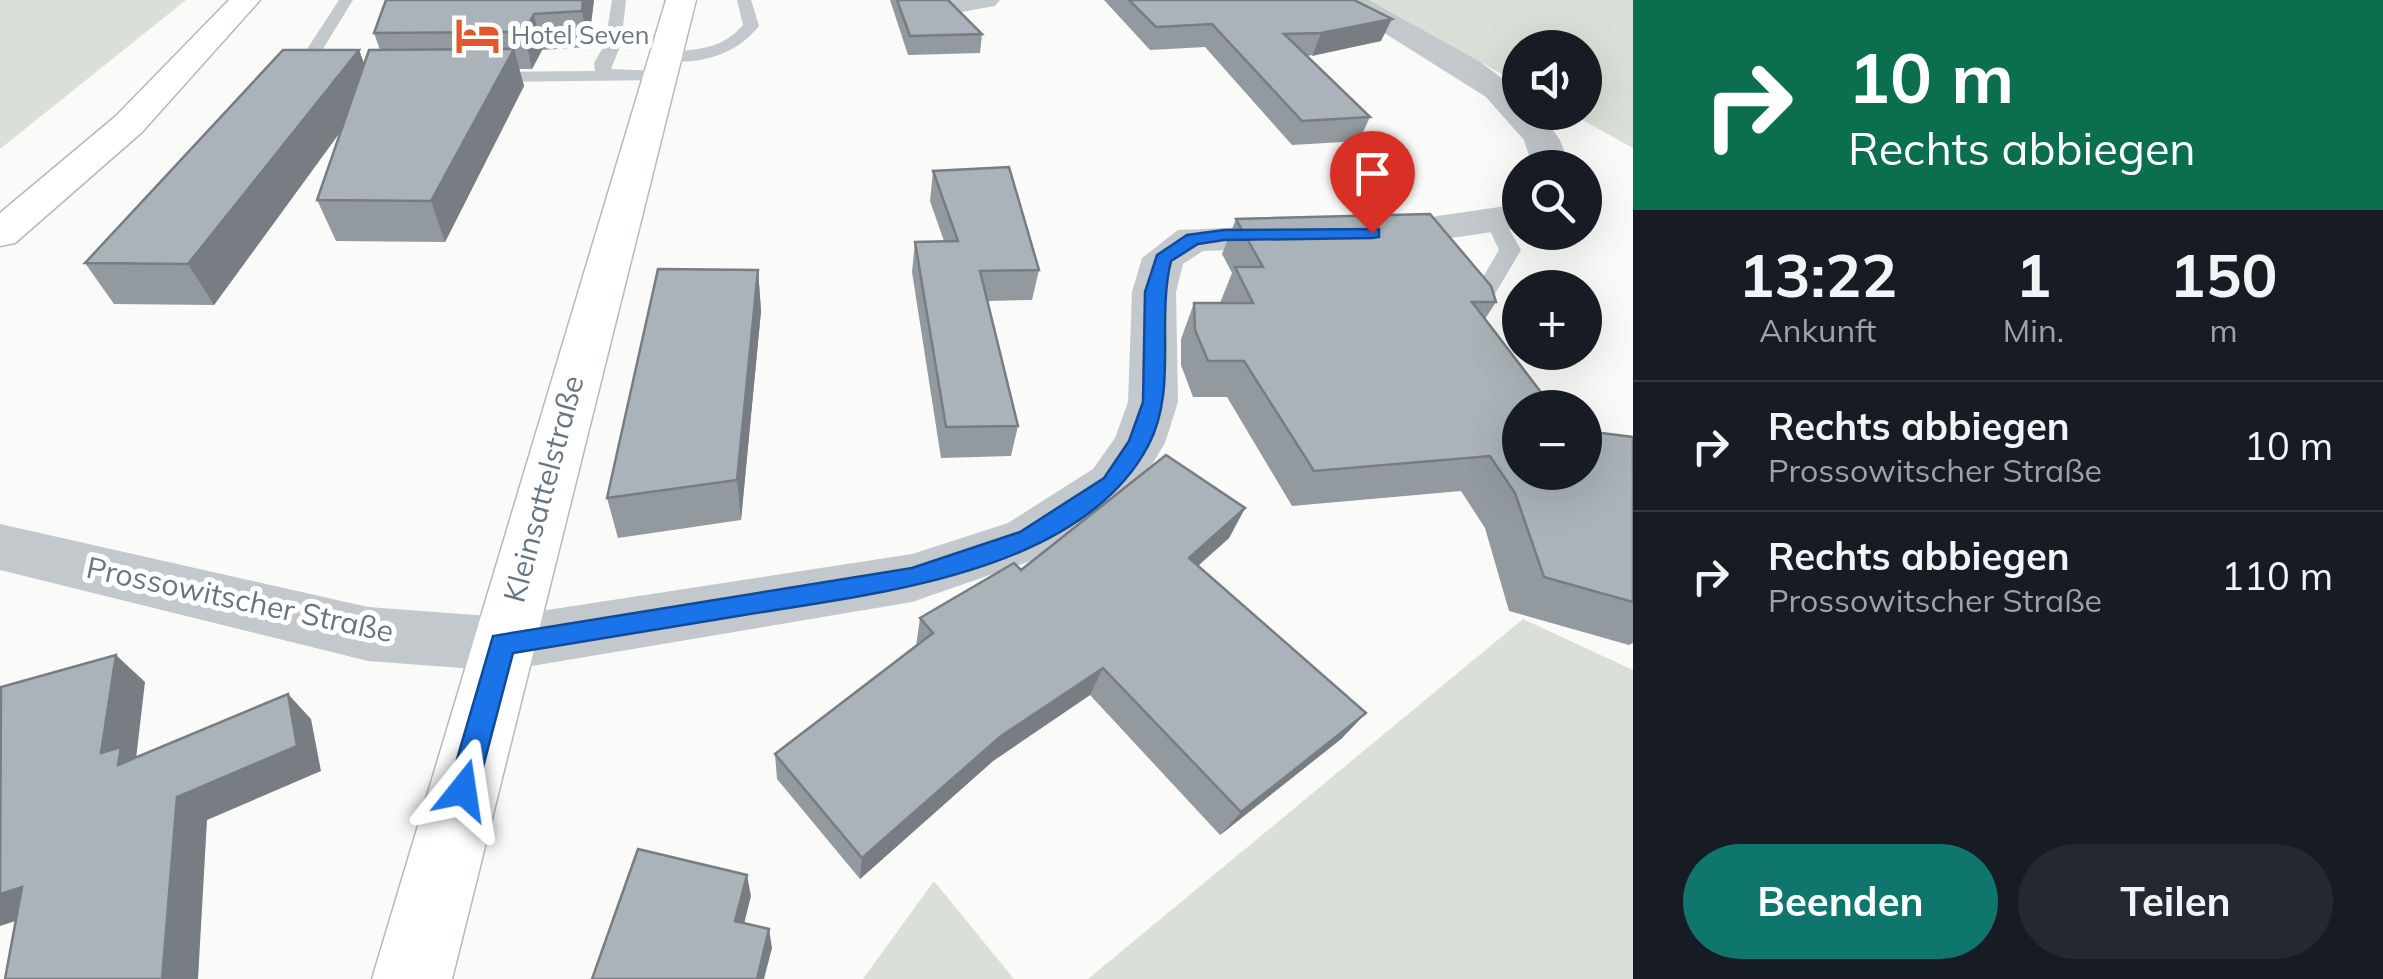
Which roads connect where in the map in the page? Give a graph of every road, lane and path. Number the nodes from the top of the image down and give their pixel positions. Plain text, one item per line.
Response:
1 (245, 0) edge
2 (346, 0) edge
3 (618, 0) edge
4 (681, 0) edge
5 (744, 0) edge
6 (984, 0) edge
7 (1347, 0) edge
8 (950, 4) edge
9 (648, 70) junction
10 (460, 78) edge
11 (336, 79) edge
12 (1543, 150) edge
13 (1502, 220) edge
14 (0, 234) edge
15 (1510, 250) edge
16 (1486, 333) edge
17 (0, 547) edge
18 (502, 644) junction
19 (412, 979) edge

1 - 14 main road
2 - 11 lane
3 - 9 lane
4 - 9 main road, Kleinsattelstraße
5 - 9 lane
6 - 8 street
7 - 12 street
9 - 10 lane
9 - 18 main road, Kleinsattelstraße
13 - 18 street, Prossowitscher Straße
15 - 16 lane
17 - 18 street, Prossowitscher Straße
18 - 19 main road, Kleinsattelstraße

